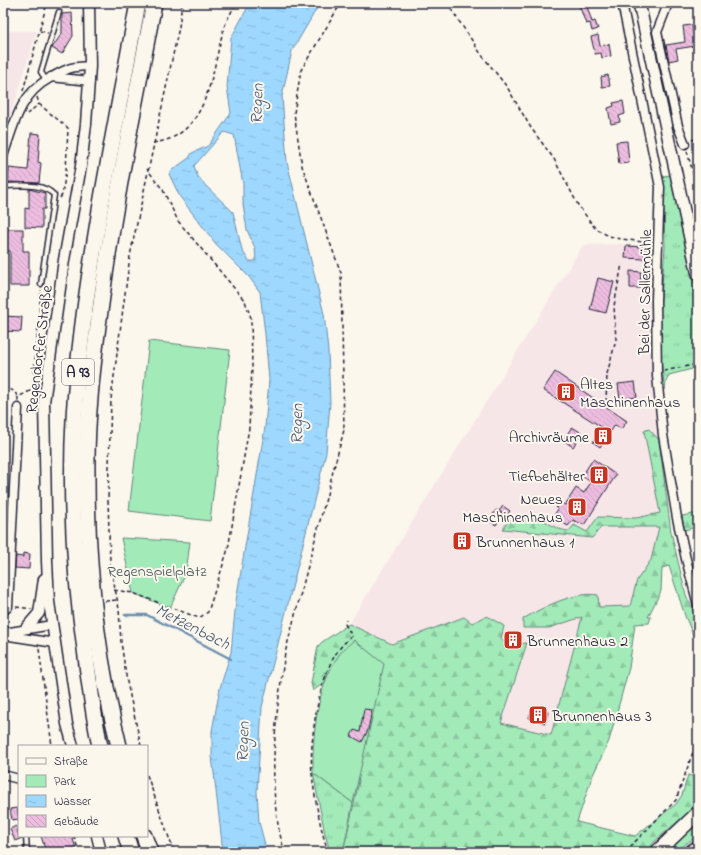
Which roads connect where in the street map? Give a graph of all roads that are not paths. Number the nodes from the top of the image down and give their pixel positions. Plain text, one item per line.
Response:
1 (89, 3) edge
2 (138, 3) edge
3 (154, 3) edge
4 (622, 3) edge
5 (639, 3) edge
6 (665, 3) edge
7 (59, 12) dead end
8 (90, 66) junction
9 (48, 78) junction
10 (90, 80) junction
11 (685, 144) road end
12 (3, 156) edge
13 (3, 186) edge
14 (698, 274) edge
15 (41, 284) road end
16 (18, 408) road end
17 (47, 561) junction
18 (698, 605) edge
19 (5, 609) edge
20 (52, 625) junction
21 (26, 628) junction
22 (3, 634) edge
23 (55, 643) junction
24 (73, 745) edge
25 (100, 745) edge
26 (119, 745) edge
27 (3, 775) edge
28 (18, 779) edge
29 (698, 813) edge
30 (26, 837) edge
31 (97, 837) edge
32 (126, 837) edge
33 (144, 837) edge
34 (698, 847) edge
35 (27, 852) edge
36 (101, 852) edge
37 (131, 852) edge
38 (150, 852) edge
39 (657, 852) edge
40 (691, 852) edge

1 - 8 street, Regendorfer Straße
2 - 25 highway, A 93
3 - 26 highway, A 93
4 - 18 street, Bei der Sallermühle
5 - 14 main road
6 - 11 street
7 - 9 lane
8 - 9 street
8 - 10 street, Regendorfer Straße
9 - 10 street
9 - 12 street
10 - 17 street, Regendorfer Straße
13 - 15 lane
16 - 19 street
17 - 20 street, Regendorfer Straße
17 - 21 street
20 - 21 street
20 - 23 street, Regendorfer Straße
21 - 22 street
22 - 23 street
23 - 24 street, Regendorfer Straße
27 - 28 street
29 - 39 highway
30 - 35 lane
31 - 36 street
32 - 37 highway
33 - 38 highway
34 - 40 highway

